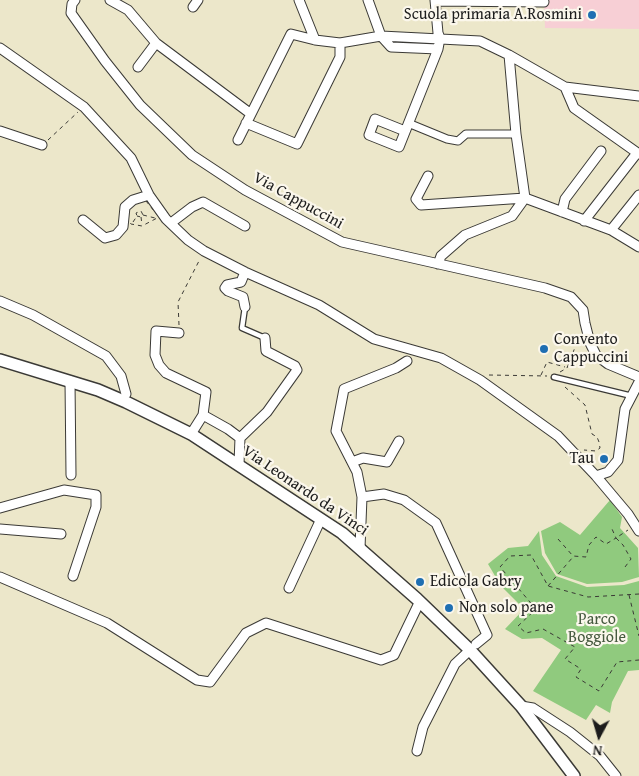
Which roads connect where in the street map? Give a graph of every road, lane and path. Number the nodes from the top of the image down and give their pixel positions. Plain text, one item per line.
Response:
1 (75, 0) edge
2 (110, 0) edge
3 (299, 0) edge
4 (368, 0) edge
5 (435, 0) edge
6 (544, 2) dead end
7 (381, 36) junction
8 (440, 38) junction
9 (315, 40) junction
10 (156, 43) junction
11 (340, 43) junction
12 (0, 48) edge
13 (438, 49) junction
14 (510, 55) junction
15 (138, 67) dead end
16 (564, 87) junction
17 (639, 96) edge
18 (84, 107) junction
19 (251, 114) junction
20 (246, 123) junction
21 (407, 127) joint
22 (0, 131) edge
23 (516, 134) junction
24 (238, 140) dead end
25 (42, 145) joint
26 (601, 151) dead end
27 (638, 154) edge
28 (428, 176) dead end
29 (149, 195) junction
30 (639, 195) edge
31 (525, 198) junction
32 (562, 212) junction
33 (143, 215) junction
34 (137, 216) junction
35 (141, 217) junction
36 (156, 218) junction
37 (83, 220) dead end
38 (584, 221) junction
39 (171, 223) junction
40 (130, 224) junction
41 (142, 226) junction
42 (245, 226) dead end
43 (611, 230) junction
44 (638, 243) edge
45 (204, 251) junction
46 (438, 264) junction
47 (245, 272) junction
48 (0, 301) edge
49 (245, 307) joint
50 (585, 323) junction
51 (179, 333) joint
52 (265, 338) joint
53 (0, 360) edge
54 (407, 362) dead end
55 (554, 377) joint
56 (639, 377) edge
57 (480, 380) junction
58 (70, 381) junction
59 (639, 382) edge
60 (126, 394) dead end
61 (632, 396) junction
62 (203, 415) junction
63 (192, 434) junction
64 (240, 438) junction
65 (399, 441) dead end
66 (581, 449) dead end
67 (352, 462) junction
68 (238, 464) junction
69 (71, 475) dead end
70 (596, 476) junction
71 (362, 497) junction
72 (0, 508) edge
73 (321, 519) junction
74 (637, 528) edge
75 (0, 529) edge
76 (612, 529) dead end
77 (61, 534) dead end
78 (616, 538) junction
79 (558, 539) dead end
80 (360, 548) junction
81 (573, 556) junction
82 (625, 567) dead end
83 (73, 576) dead end
84 (0, 577) edge
85 (548, 586) junction
86 (289, 588) dead end
87 (629, 594) junction
88 (639, 594) edge
89 (420, 601) junction
90 (639, 636) edge
91 (473, 647) junction
92 (639, 660) edge
93 (521, 706) junction
94 (417, 751) dead end
95 (574, 776) edge
96 (616, 776) edge

1 - 46 street, Via Cappuccini
2 - 10 street
3 - 9 street
4 - 7 street
5 - 6 street
5 - 8 street
7 - 8 street
7 - 11 street
7 - 13 street
8 - 13 street
8 - 14 street
9 - 11 street
9 - 19 street
10 - 15 street
10 - 19 street
11 - 20 street
12 - 18 street
13 - 21 street
14 - 16 street
14 - 23 street
16 - 17 street
16 - 27 street
18 - 25 path
18 - 29 street
19 - 20 street
20 - 24 street
21 - 23 street
22 - 25 street
23 - 31 street
26 - 32 street
27 - 38 street
28 - 31 street
29 - 37 street
29 - 39 street
30 - 43 street
31 - 32 street
31 - 46 street
32 - 38 street
33 - 34 path
33 - 35 path
33 - 36 path
34 - 35 path
34 - 40 path
35 - 41 path
36 - 40 path
36 - 41 path
38 - 43 street
39 - 42 street
39 - 45 street
40 - 41 path
43 - 44 street
45 - 47 street
45 - 51 path
46 - 50 street, Via Cappuccini
47 - 49 street
47 - 57 street
48 - 60 street
49 - 52 lane
50 - 56 street, Via Cappuccini
50 - 57 path
51 - 62 street
52 - 64 street
53 - 58 street, Via Leonardo da Vinci
54 - 67 street
55 - 61 lane
55 - 66 path
57 - 70 street
58 - 63 street, Via Leonardo da Vinci
58 - 69 street
59 - 61 street
61 - 70 street
62 - 63 street
62 - 64 street
63 - 68 street, Via Leonardo da Vinci
64 - 68 street
65 - 67 street
67 - 71 street
68 - 73 street, Via Leonardo da Vinci
70 - 74 street
71 - 80 street
71 - 91 street
72 - 83 street
73 - 80 street, Via Leonardo da Vinci
73 - 86 street
74 - 78 path
75 - 77 street
76 - 78 path
78 - 81 path
78 - 82 path
79 - 81 path
80 - 89 street, Via Leonardo da Vinci
81 - 85 path
84 - 89 street
85 - 87 path
85 - 92 path
87 - 88 path
87 - 90 path
89 - 91 street, Via Leonardo da Vinci
91 - 93 street, Via Leonardo da Vinci
91 - 94 street
93 - 95 street, Via Leonardo da Vinci
93 - 96 street

